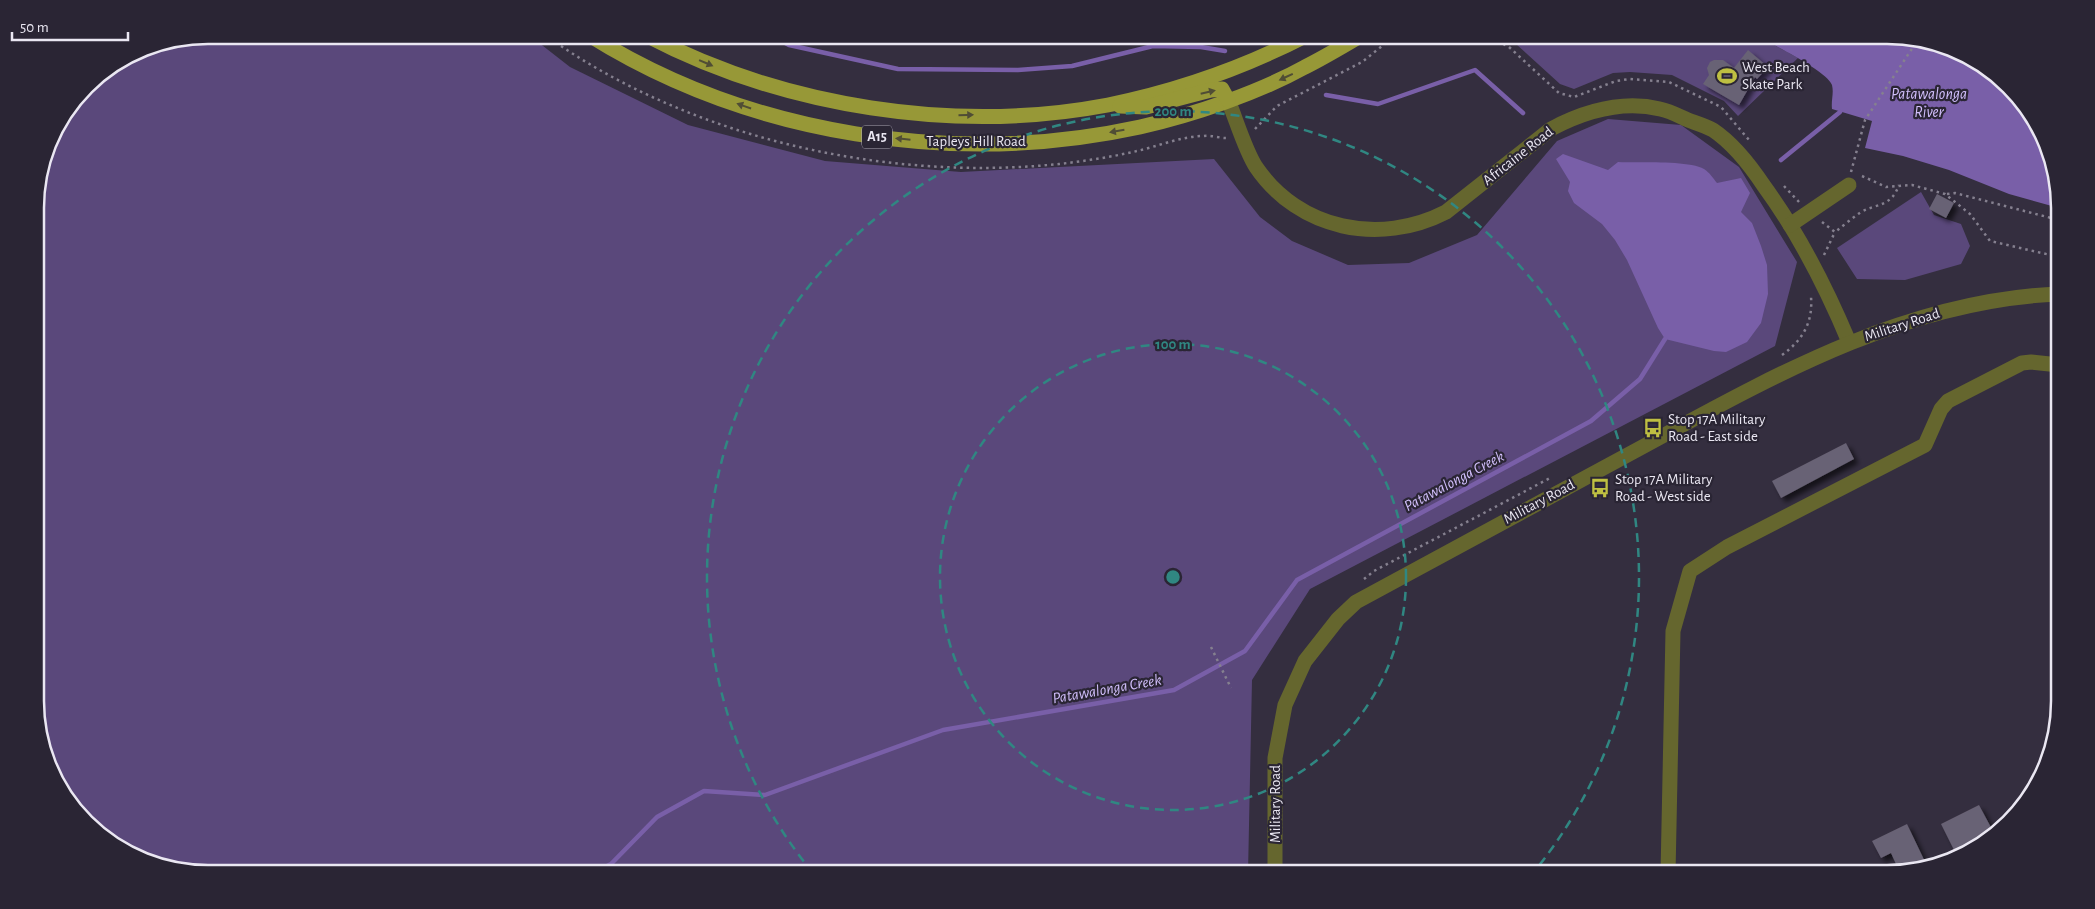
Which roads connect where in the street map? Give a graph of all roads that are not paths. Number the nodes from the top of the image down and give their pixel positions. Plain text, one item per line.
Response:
1 (606, 44) edge
2 (666, 44) edge
3 (1288, 44) edge
4 (1346, 44) edge
5 (1228, 100) junction
6 (1108, 105) junction
7 (1850, 178) road end
8 (1790, 225) junction
9 (2051, 294) edge
10 (1849, 342) junction
11 (2051, 364) edge
12 (1275, 865) edge
13 (1668, 865) edge

5 -> 1 main road, Tapleys Hill Road / A15
2 -> 6 main road, Tapleys Hill Road / A15
3 - 6 main road, Tapleys Hill Road / A15
4 -> 5 main road, Tapleys Hill Road / A15
6 -> 5 main road
5 - 8 street, Africaine Road
7 - 8 street
8 - 10 street, Africaine Road
9 - 10 street, Military Road
10 - 12 street, Military Road
11 - 13 street

